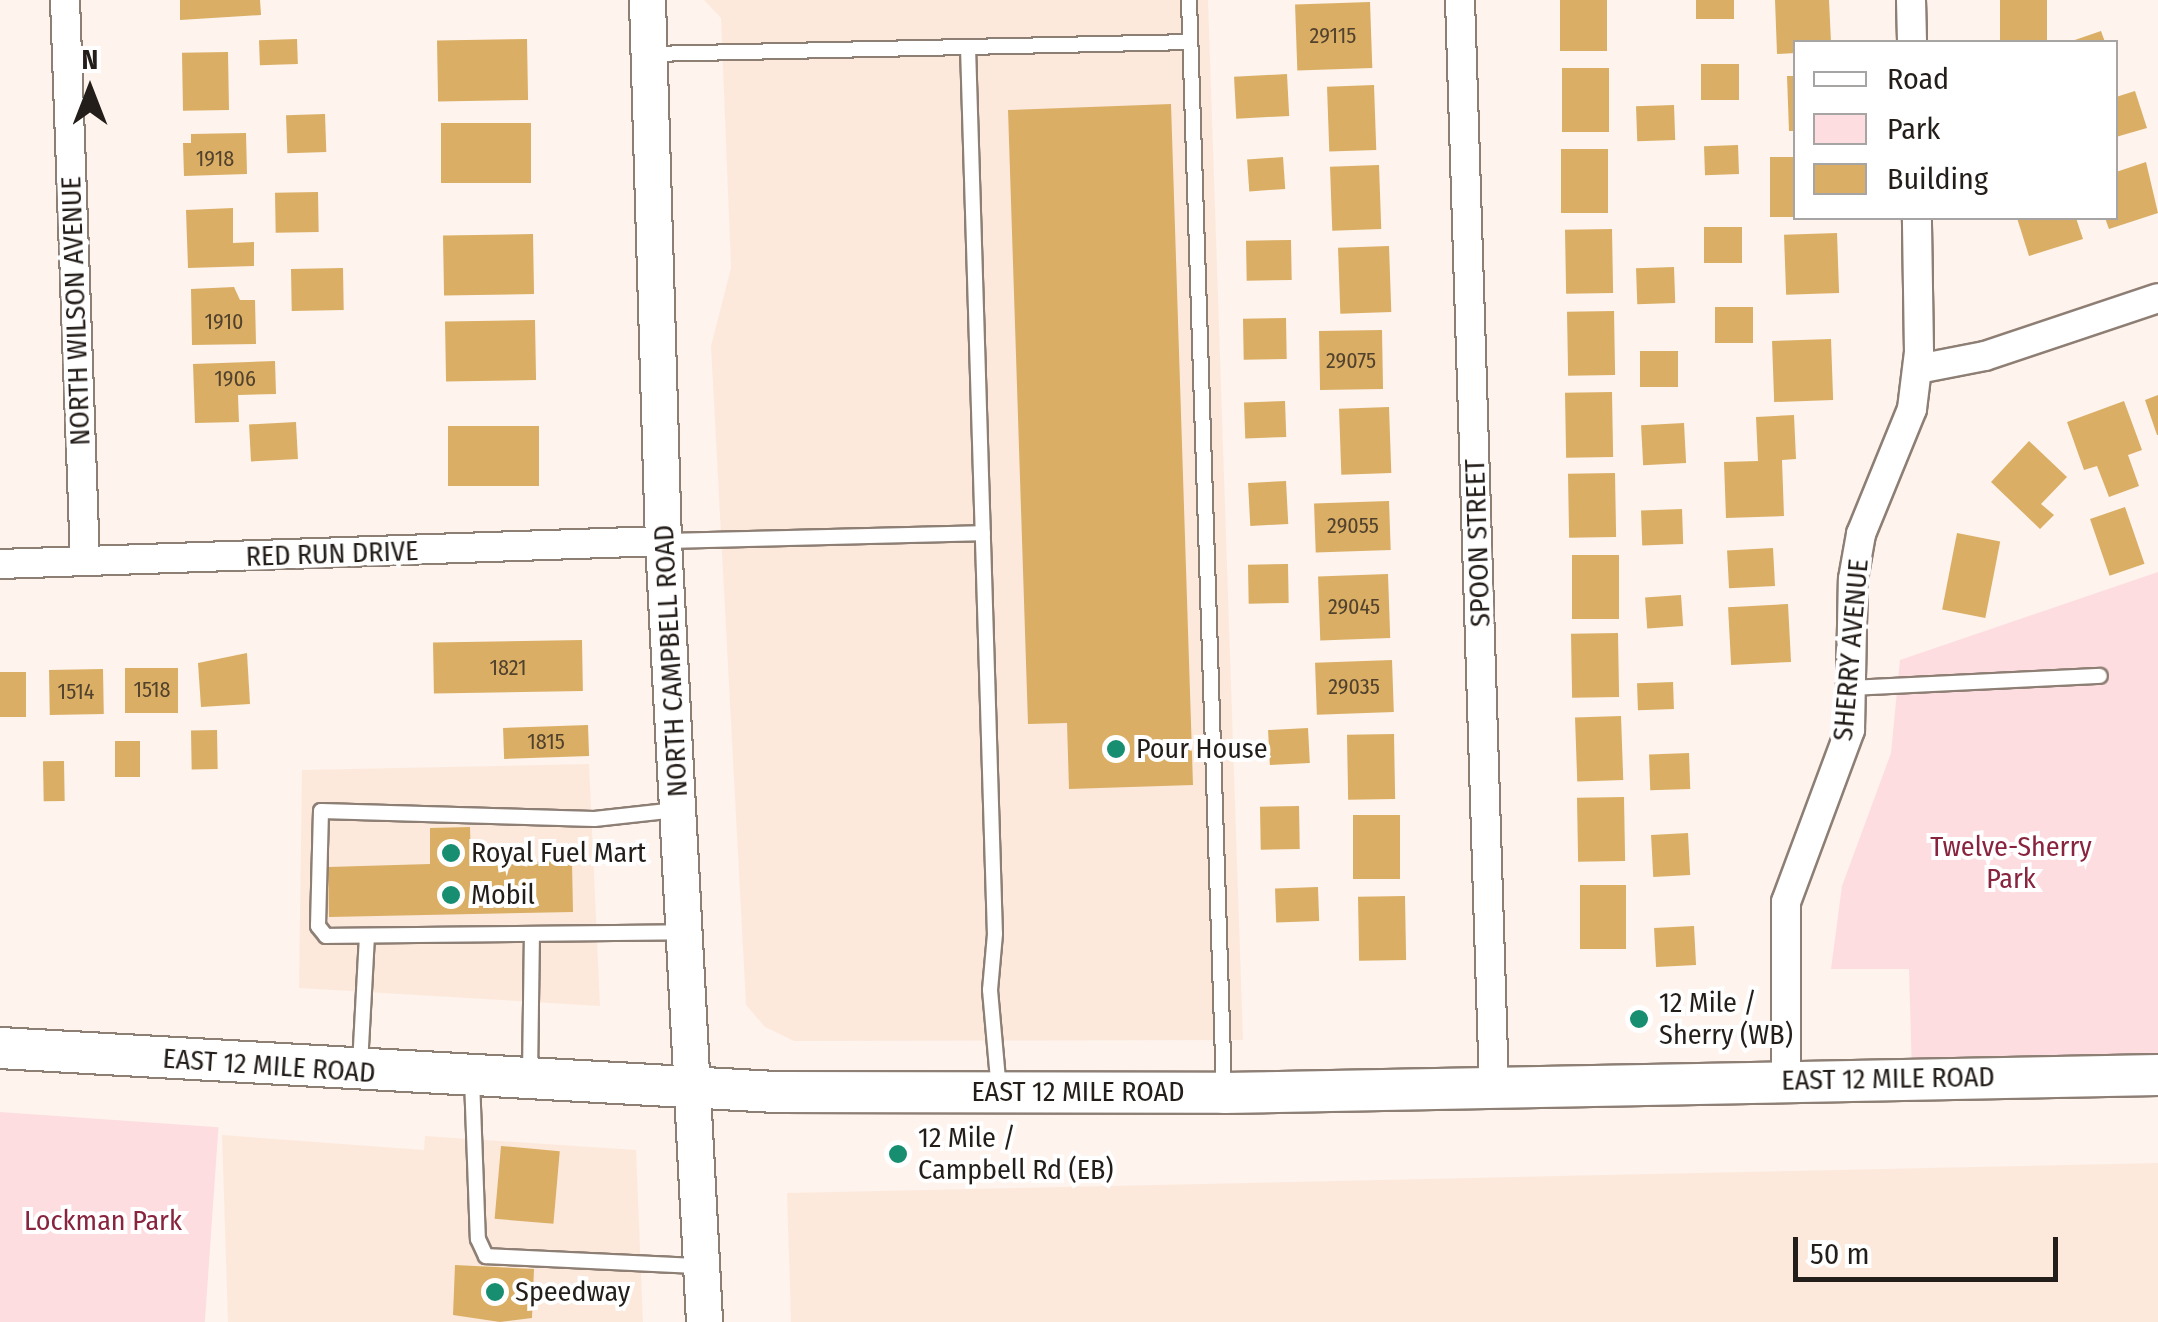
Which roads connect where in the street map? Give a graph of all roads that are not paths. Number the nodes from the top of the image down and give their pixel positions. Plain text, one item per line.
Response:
1 (65, 0) edge
2 (647, 0) edge
3 (1189, 0) edge
4 (1460, 0) edge
5 (1911, 0) edge
6 (1912, 40) edge
7 (1190, 42) junction
8 (968, 47) junction
9 (649, 54) junction
10 (1917, 220) edge
11 (2158, 298) edge
12 (1918, 369) junction
13 (983, 533) junction
14 (663, 541) junction
15 (85, 561) junction
16 (0, 564) edge
17 (2100, 676) dead end
18 (1852, 688) junction
19 (680, 810) junction
20 (686, 932) junction
21 (532, 934) junction
22 (367, 936) junction
23 (0, 1048) edge
24 (360, 1072) junction
25 (2158, 1075) edge
26 (472, 1078) junction
27 (530, 1081) junction
28 (1786, 1081) junction
29 (1494, 1087) junction
30 (696, 1088) junction
31 (999, 1092) junction
32 (1224, 1093) junction
33 (702, 1266) junction
34 (704, 1322) edge

1 - 15 street, NORTH WILSON AVENUE
2 - 9 street, NORTH CAMPBELL ROAD
3 - 7 lane
4 - 29 street, SPOON STREET
5 - 6 street
7 - 8 lane
7 - 32 lane
8 - 9 lane
8 - 13 lane
9 - 14 street, NORTH CAMPBELL ROAD
10 - 12 street, SHERRY AVENUE
11 - 12 street
12 - 18 street, SHERRY AVENUE
13 - 14 lane
13 - 31 lane
14 - 15 street, RED RUN DRIVE
14 - 19 street, NORTH CAMPBELL ROAD
15 - 16 street, RED RUN DRIVE
17 - 18 lane
18 - 28 street, SHERRY AVENUE
19 - 20 street, NORTH CAMPBELL ROAD
19 - 22 lane
20 - 21 lane
20 - 30 street, NORTH CAMPBELL ROAD
21 - 22 lane
21 - 27 lane
22 - 24 lane
23 - 24 main road, EAST 12 MILE ROAD
24 - 26 main road, EAST 12 MILE ROAD
25 - 28 main road, EAST 12 MILE ROAD
26 - 27 main road, EAST 12 MILE ROAD
26 - 33 lane
27 - 30 main road, EAST 12 MILE ROAD
28 - 29 main road, EAST 12 MILE ROAD
29 - 32 main road, EAST 12 MILE ROAD
30 - 31 main road, EAST 12 MILE ROAD
30 - 33 street, NORTH CAMPBELL ROAD
31 - 32 main road, EAST 12 MILE ROAD
33 - 34 street, NORTH CAMPBELL ROAD

